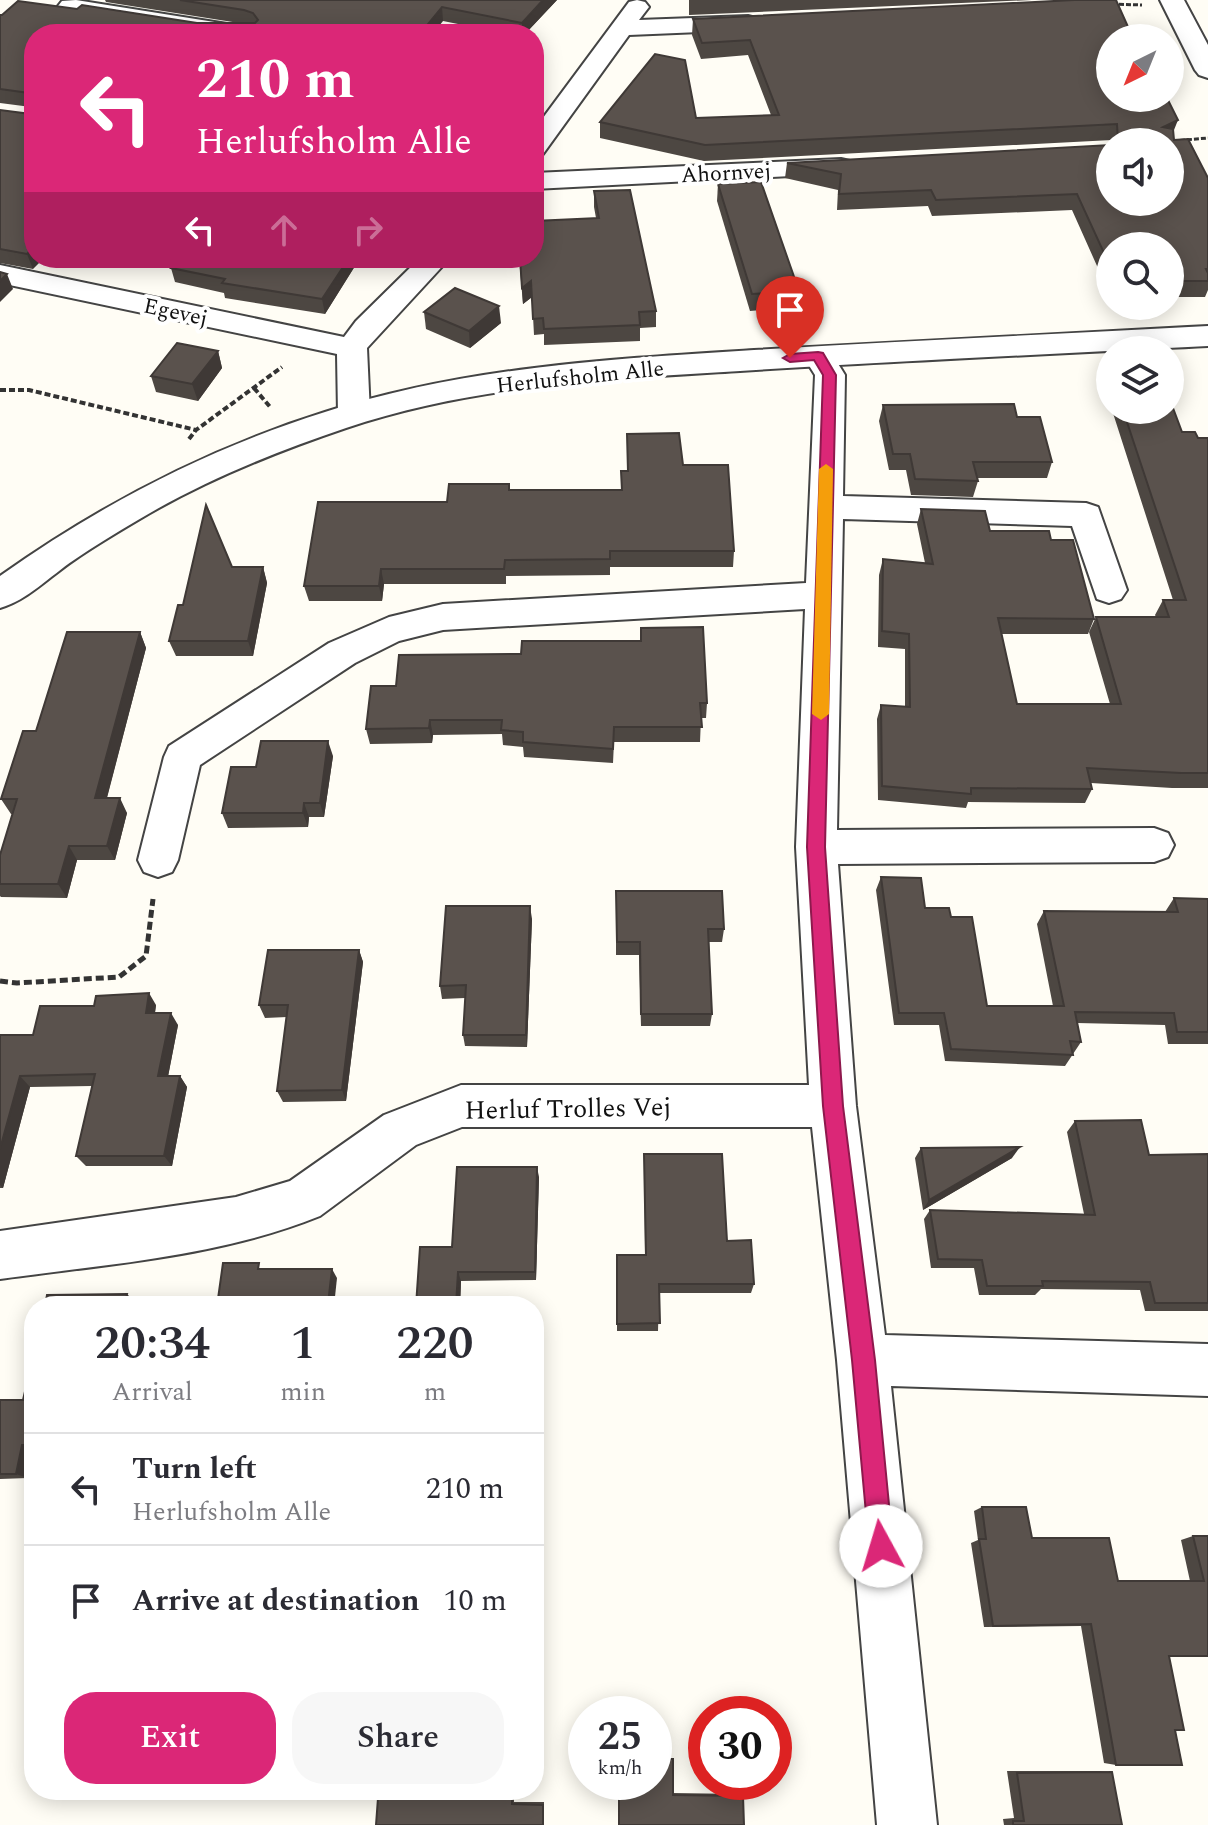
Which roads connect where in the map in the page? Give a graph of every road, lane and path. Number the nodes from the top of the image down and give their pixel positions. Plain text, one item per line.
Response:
1 (641, 0) edge
2 (1172, 0) edge
3 (70, 6) edge
4 (764, 22) edge
5 (183, 24) edge
6 (622, 28) junction
7 (1208, 70) edge
8 (544, 134) edge
9 (1208, 138) edge
10 (1184, 139) edge
11 (873, 165) edge
12 (544, 181) edge
13 (426, 268) edge
14 (0, 274) edge
15 (1208, 336) edge
16 (319, 341) junction
17 (352, 348) junction
18 (818, 356) junction
19 (0, 390) edge
20 (354, 414) junction
21 (196, 430) junction
22 (187, 441) dead end
23 (825, 507) junction
24 (1109, 590) dead end
25 (0, 595) edge
26 (825, 595) junction
27 (1154, 845) dead end
28 (816, 847) junction
29 (158, 860) joint
30 (0, 981) edge
31 (833, 1106) junction
32 (0, 1255) edge
33 (863, 1360) junction
34 (1208, 1370) edge
35 (907, 1825) edge

1 - 6 street
2 - 7 street
3 - 5 street
4 - 6 street
6 - 8 street
9 - 10 path
11 - 12 street, Ahornvej
13 - 17 street
14 - 16 street, Egevej
15 - 18 street, Herlufsholm Alle
16 - 17 street, Egevej
16 - 21 path
17 - 20 street
18 - 20 street, Herlufsholm Alle
18 - 23 street
19 - 21 path
20 - 25 street, Herlufsholm Alle
21 - 22 path
23 - 24 street
23 - 26 street
26 - 28 street
26 - 29 street
27 - 28 street
28 - 31 street
29 - 30 path
31 - 32 street, Herluf Trolles Vej
31 - 33 street
33 - 34 street
33 - 35 street

